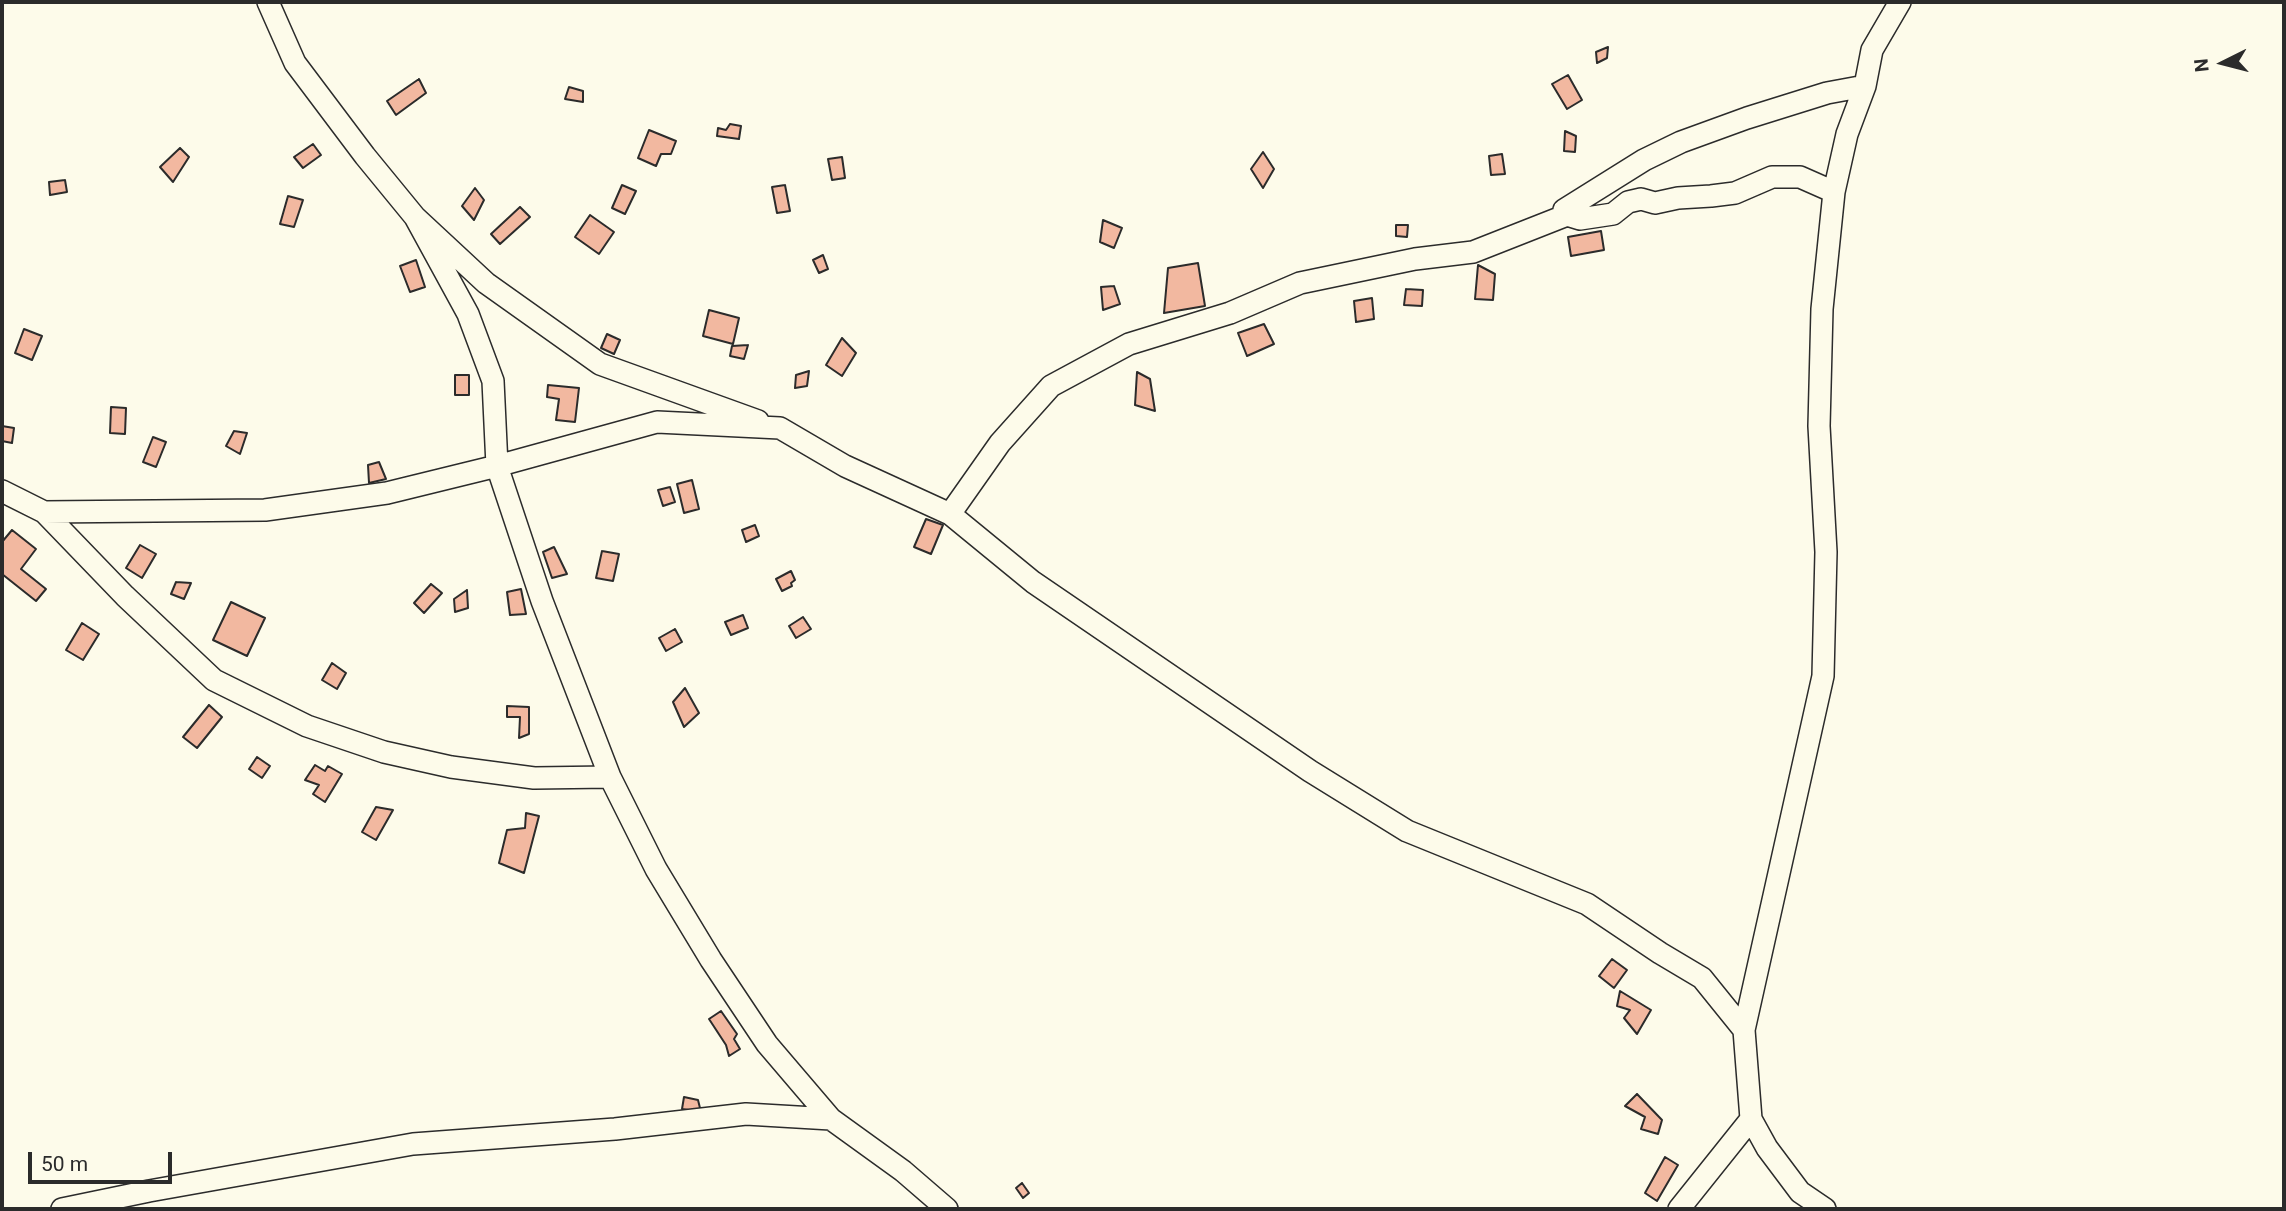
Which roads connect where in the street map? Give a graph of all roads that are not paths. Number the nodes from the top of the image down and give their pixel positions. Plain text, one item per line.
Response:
1 (268, 2) edge
2 (1900, 2) edge
3 (1865, 86) junction
4 (1834, 192) junction
5 (1567, 215) junction
6 (415, 217) junction
7 (780, 428) junction
8 (497, 466) junction
9 (2, 491) edge
10 (44, 512) junction
11 (950, 514) junction
12 (610, 776) junction
13 (1744, 1031) junction
14 (831, 1119) junction
15 (1751, 1119) junction
16 (62, 1209) edge
17 (947, 1209) edge
18 (1679, 1209) edge
19 (1825, 1209) edge

1 - 6 street
2 - 3 street
3 - 4 street
3 - 5 street
4 - 5 street
4 - 13 street
5 - 11 street
6 - 7 street
6 - 8 street
7 - 8 street
7 - 11 street
8 - 10 street
8 - 12 street
9 - 10 street
10 - 12 street
11 - 13 street
12 - 14 street
13 - 15 street
14 - 16 street
14 - 17 street
15 - 18 street
15 - 19 street

